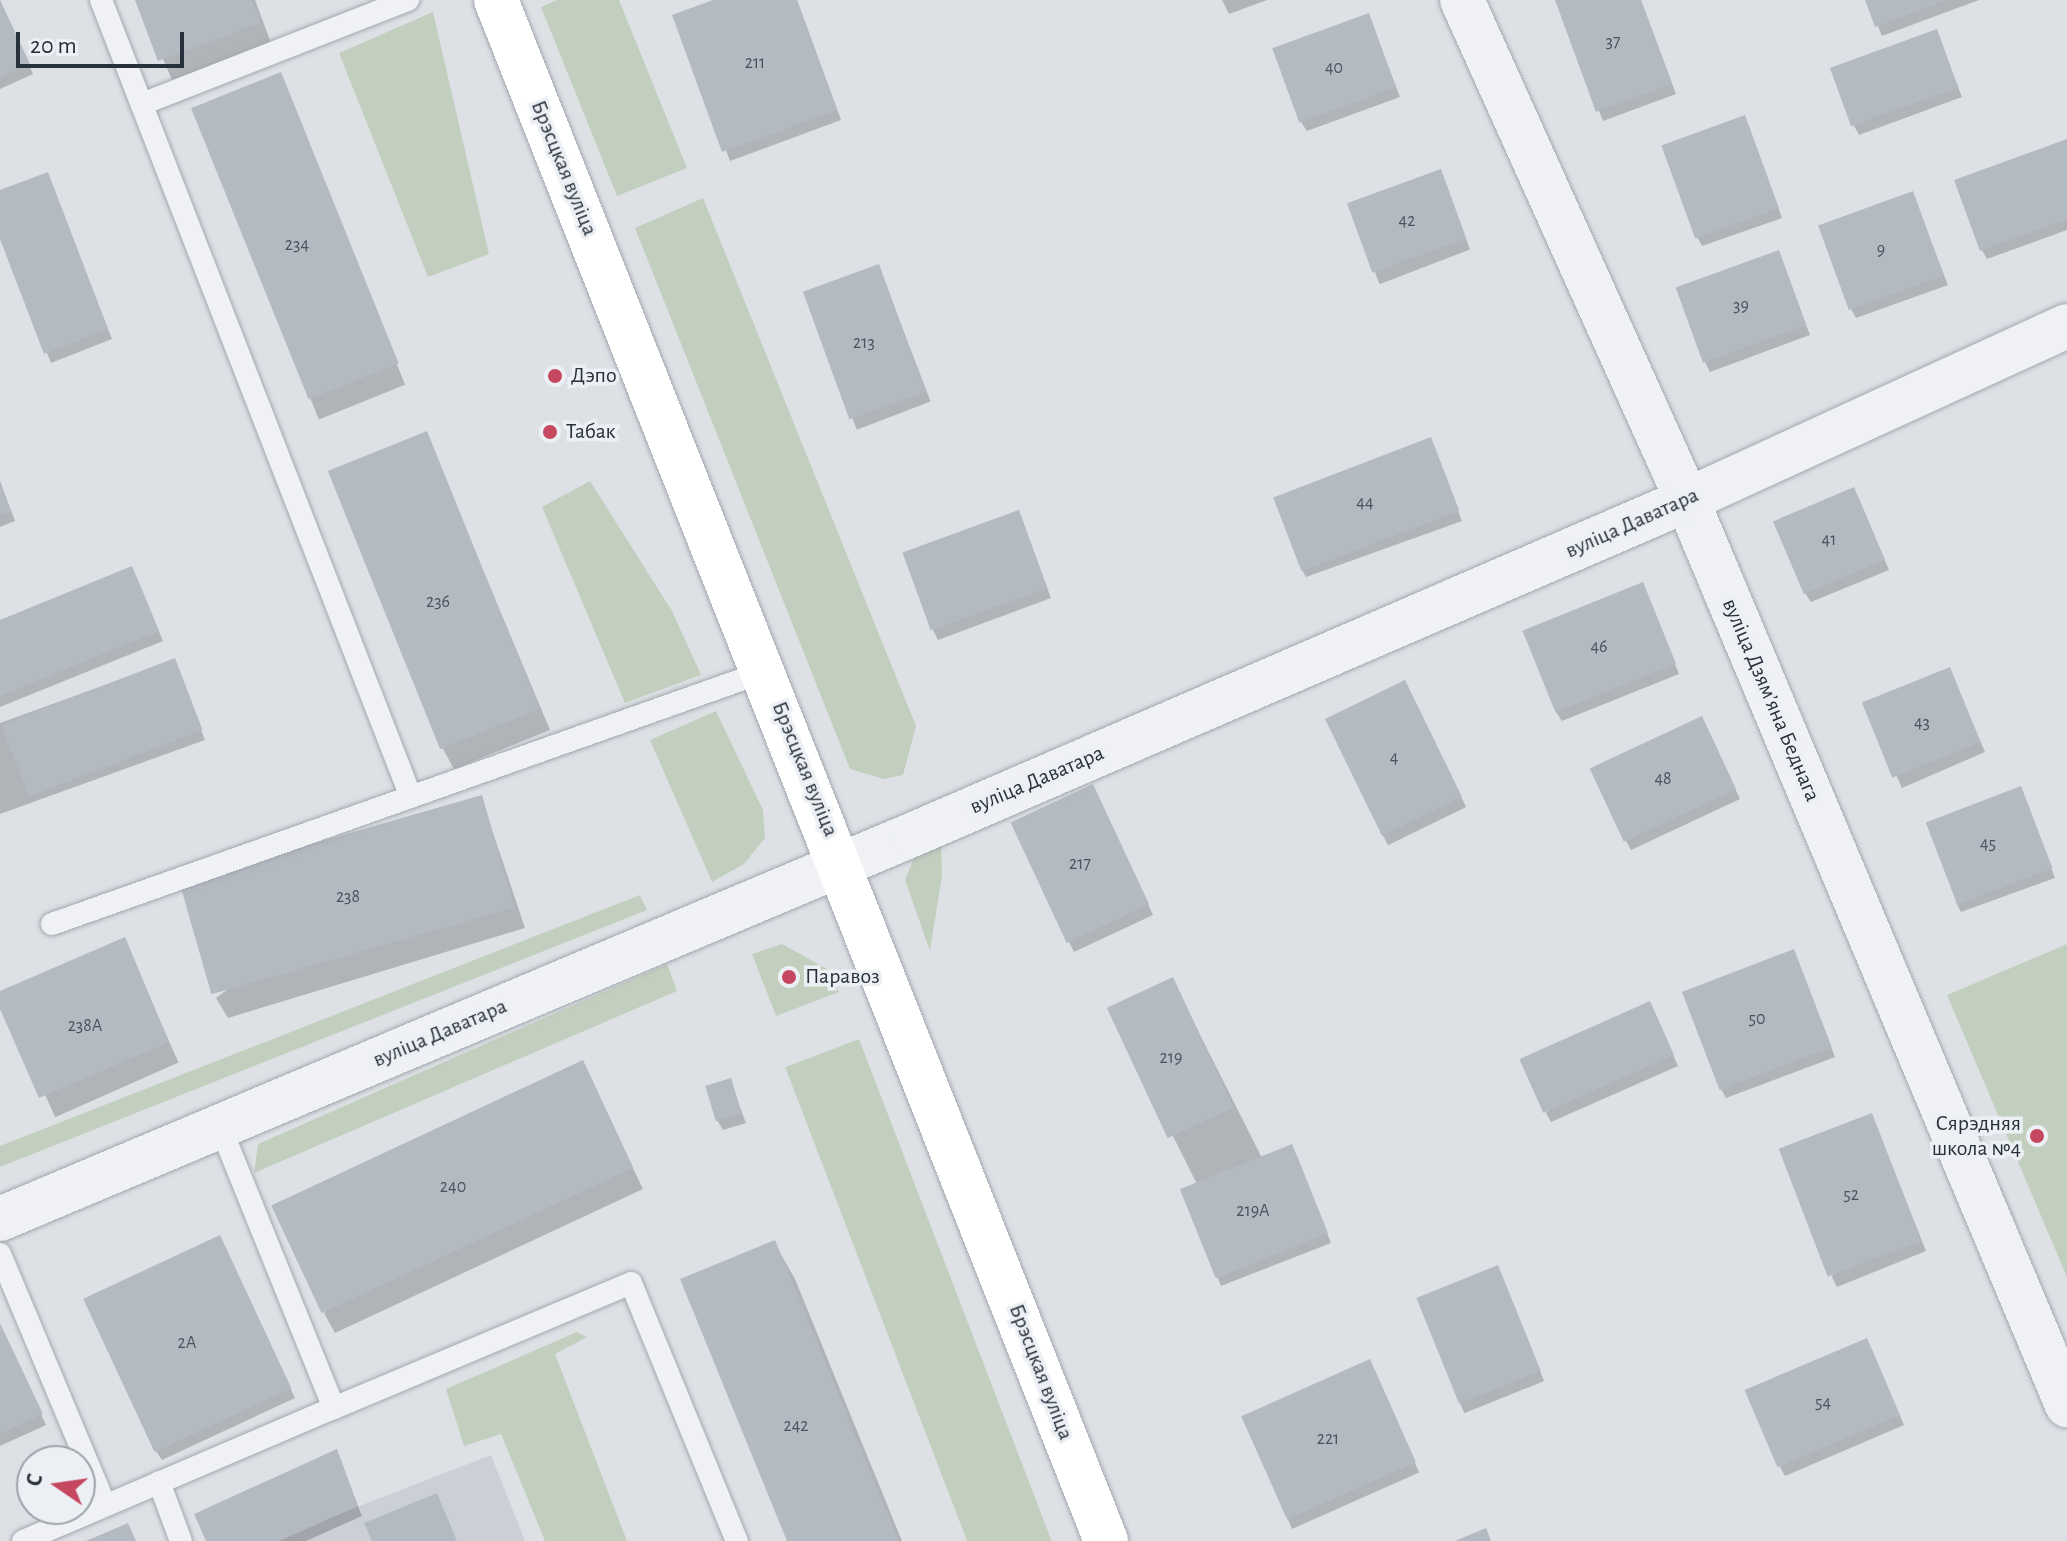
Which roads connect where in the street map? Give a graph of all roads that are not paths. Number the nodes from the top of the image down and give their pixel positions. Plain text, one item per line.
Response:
1 (101, 0) edge
2 (408, 0) edge
3 (496, 0) edge
4 (1462, 0) edge
5 (142, 104) junction
6 (2067, 326) edge
7 (1687, 500) junction
8 (766, 671) junction
9 (411, 797) junction
10 (843, 864) junction
11 (52, 924) dead end
12 (220, 1126) junction
13 (0, 1219) edge
14 (0, 1254) edge
15 (2067, 1405) edge
16 (334, 1408) junction
17 (159, 1482) junction
18 (105, 1505) junction
19 (23, 1541) edge
20 (181, 1541) edge
21 (737, 1541) edge
22 (1106, 1541) edge

1 - 5 lane
2 - 5 lane
3 - 8 main road, Брэсцкая вуліца
4 - 7 street, вуліца Дзямʼяна Беднага
5 - 9 lane
6 - 7 street, вуліца Даватара
7 - 10 street, вуліца Даватара
7 - 15 street, вуліца Дзямʼяна Беднага
8 - 9 lane
8 - 10 main road, Брэсцкая вуліца
9 - 11 lane
10 - 12 street, вуліца Даватара
10 - 22 main road, Брэсцкая вуліца
12 - 13 street, вуліца Даватара
12 - 16 lane
14 - 18 lane
16 - 17 lane
16 - 21 lane
17 - 18 lane
17 - 20 lane
18 - 19 lane

